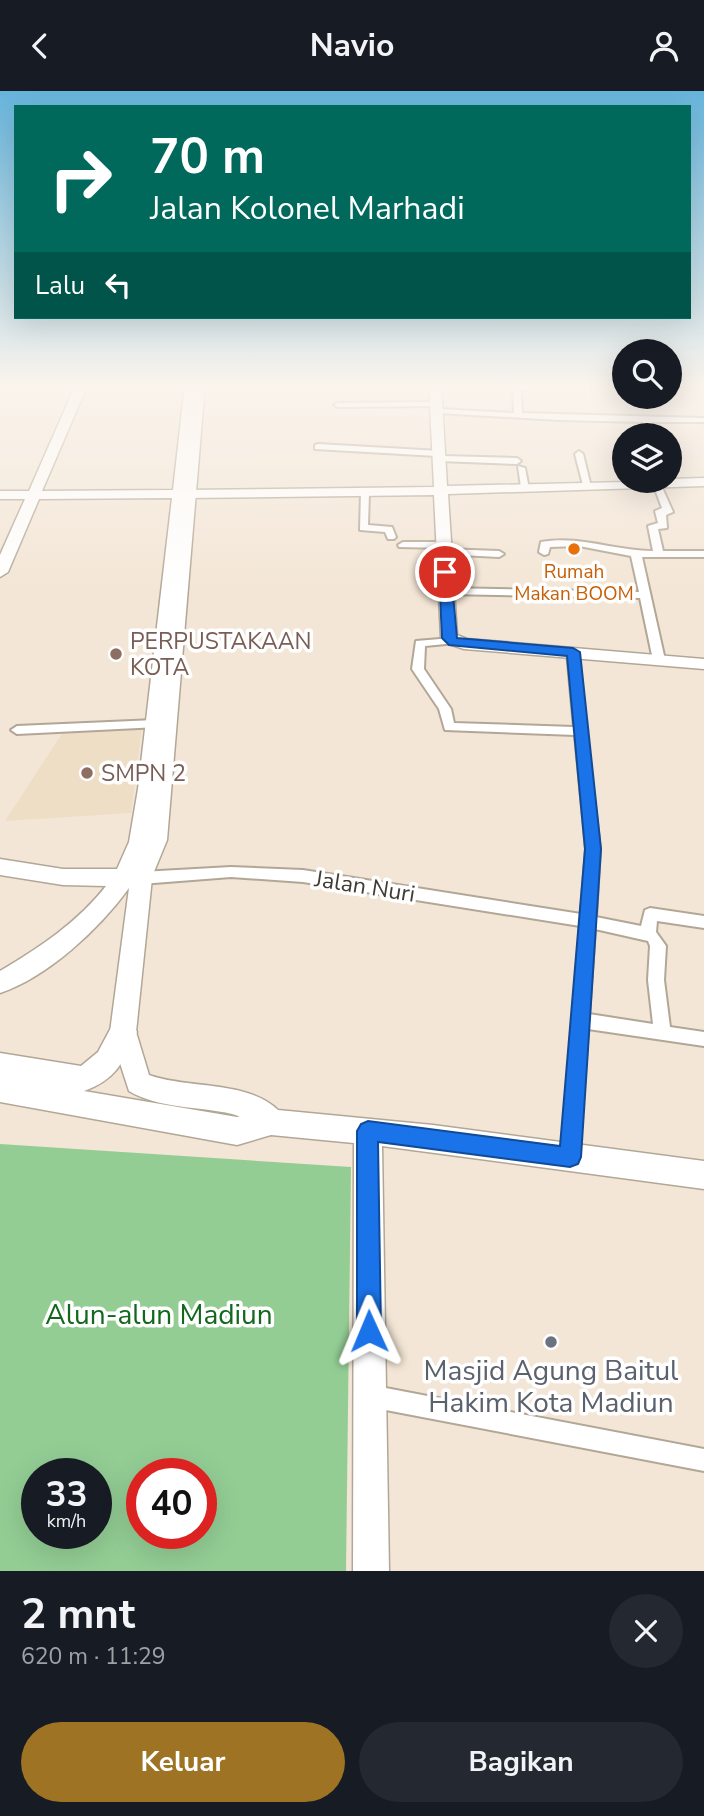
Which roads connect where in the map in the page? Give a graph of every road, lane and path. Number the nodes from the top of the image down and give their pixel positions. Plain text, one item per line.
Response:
1 (51, 453) edge
2 (188, 453) edge
3 (400, 453) edge
4 (579, 454) dead end
5 (440, 456) junction
6 (682, 483) edge
7 (704, 483) edge
8 (612, 484) edge
9 (588, 485) junction
10 (526, 487) junction
11 (441, 490) junction
12 (364, 493) junction
13 (659, 493) edge
14 (0, 495) edge
15 (32, 496) junction
16 (183, 496) junction
17 (391, 537) dead end
18 (403, 545) dead end
19 (444, 548) junction
20 (544, 552) dead end
21 (499, 554) dead end
22 (636, 554) junction
23 (659, 554) junction
24 (704, 554) edge
25 (0, 572) edge
26 (446, 591) junction
27 (645, 595) junction
28 (452, 641) junction
29 (573, 652) junction
30 (659, 660) junction
31 (704, 664) edge
32 (164, 687) junction
33 (155, 725) junction
34 (18, 730) dead end
35 (582, 731) junction
36 (0, 867) edge
37 (132, 878) junction
38 (704, 922) edge
39 (586, 923) junction
40 (648, 935) junction
41 (0, 983) edge
42 (579, 1020) junction
43 (123, 1032) junction
44 (662, 1033) junction
45 (702, 1039) dead end
46 (0, 1066) edge
47 (0, 1089) edge
48 (271, 1122) junction
49 (368, 1131) junction
50 (570, 1157) junction
51 (704, 1175) edge
52 (370, 1396) junction
53 (704, 1460) edge
54 (371, 1571) edge

1 - 15 street
2 - 16 main road
3 - 5 street
4 - 9 street
5 - 10 street
5 - 11 street
6 - 7 street
8 - 9 street
9 - 10 street
10 - 11 street
11 - 12 street
11 - 19 street
12 - 16 street
12 - 17 street
13 - 23 street
14 - 15 street
15 - 16 street
15 - 25 street
16 - 32 main road
18 - 19 street
19 - 21 street
19 - 26 street
20 - 22 street
22 - 23 street
22 - 27 street
23 - 24 street
26 - 27 street
26 - 28 street
27 - 30 street
28 - 29 street
28 - 35 street
29 - 30 street
29 - 35 street
30 - 31 street
32 - 33 street
32 - 37 main road
33 - 34 street
33 - 37 street
35 - 39 street
36 - 37 street
37 - 39 street, Jalan Nuri
37 - 41 street
37 - 43 street
38 - 40 street
39 - 40 street, Jalan Nuri
39 - 42 street
40 - 44 street
42 - 44 street
42 - 50 street
43 - 46 main road
43 - 48 street
44 - 45 street
47 - 48 main road
48 - 49 street
49 - 50 street
49 - 52 street
50 - 51 street
52 - 53 street
52 - 54 street

